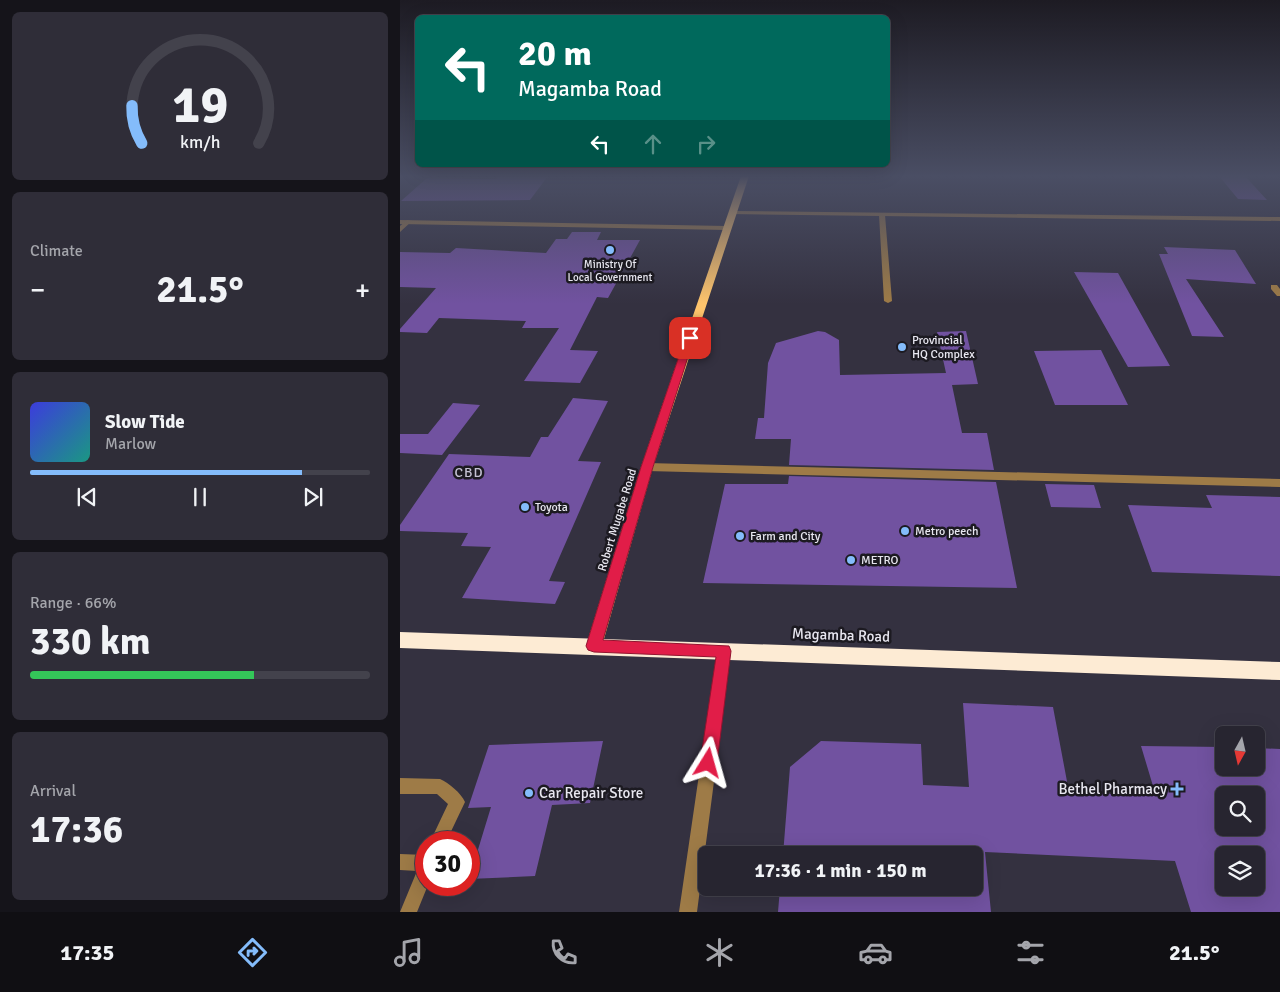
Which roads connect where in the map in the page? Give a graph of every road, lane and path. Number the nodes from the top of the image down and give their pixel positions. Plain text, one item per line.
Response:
1 (731, 219) edge
2 (882, 219) edge
3 (1245, 219) edge
4 (1280, 219) edge
5 (409, 221) junction
6 (400, 222) edge
7 (727, 228) junction
8 (400, 230) edge
9 (1274, 287) dead end
10 (1280, 294) edge
11 (888, 301) dead end
12 (647, 467) junction
13 (1280, 483) edge
14 (400, 640) edge
15 (594, 646) junction
16 (724, 651) junction
17 (1280, 671) edge
18 (400, 786) edge
19 (444, 831) edge
20 (400, 862) edge
21 (415, 863) edge
22 (415, 895) edge
23 (408, 912) edge
24 (688, 912) edge

1 - 7 main road, Robert Mugabe Road
2 - 11 street
3 - 4 street
5 - 6 street
5 - 7 street
5 - 8 street
7 - 12 main road, Robert Mugabe Road
9 - 10 street
12 - 13 street
12 - 15 main road, Robert Mugabe Road
14 - 15 highway, Magamba Road
15 - 16 highway, Magamba Road
16 - 17 highway, Magamba Road
16 - 24 street
18 - 19 street
20 - 21 street
22 - 23 street

